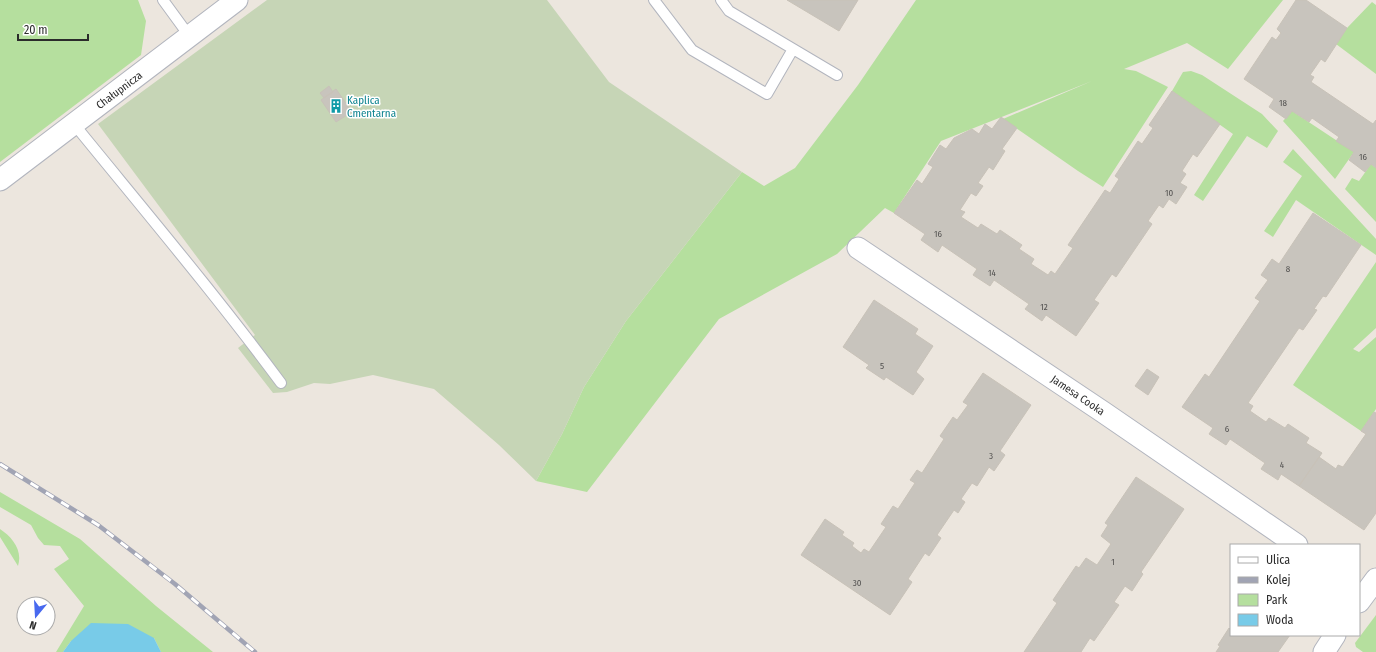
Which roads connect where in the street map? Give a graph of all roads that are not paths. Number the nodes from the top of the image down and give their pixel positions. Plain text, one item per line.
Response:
1 (163, 0) edge
2 (237, 0) edge
3 (654, 0) edge
4 (721, 0) edge
5 (190, 36) junction
6 (793, 49) junction
7 (837, 75) dead end
8 (74, 124) junction
9 (0, 180) edge
10 (858, 248) dead end
11 (280, 383) dead end
12 (1296, 544) edge
13 (1335, 636) edge
14 (1324, 652) edge

1 - 5 lane
2 - 5 street, Chałupnicza
3 - 6 lane
4 - 6 lane
5 - 8 street, Chałupnicza
6 - 7 lane
8 - 9 street, Chałupnicza
8 - 11 lane
10 - 12 street, Jamesa Cooka
13 - 14 street

